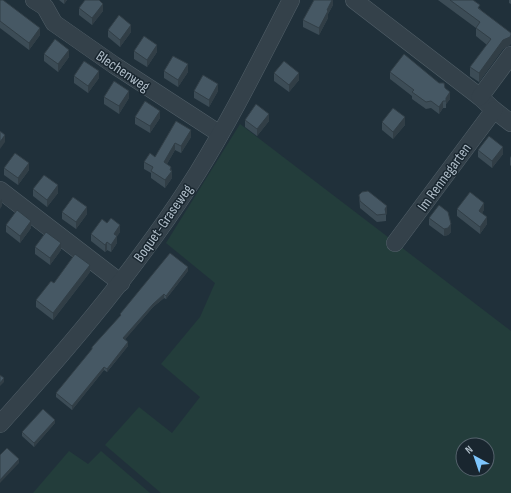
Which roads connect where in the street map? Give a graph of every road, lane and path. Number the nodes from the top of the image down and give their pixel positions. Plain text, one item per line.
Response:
1 (34, 0) edge
2 (292, 0) edge
3 (354, 0) edge
4 (511, 55) edge
5 (480, 97) junction
6 (494, 110) junction
7 (511, 124) edge
8 (220, 134) junction
9 (0, 190) edge
10 (395, 243) dead end
11 (121, 283) junction
12 (0, 424) edge

1 - 8 street, Blechenweg
2 - 8 street, Boquet-Graseweg
3 - 5 street
4 - 5 street
5 - 6 street
6 - 7 street
6 - 10 street, Im Rennegarten
8 - 11 street, Boquet-Graseweg
9 - 11 street
11 - 12 street, Boquet-Graseweg

